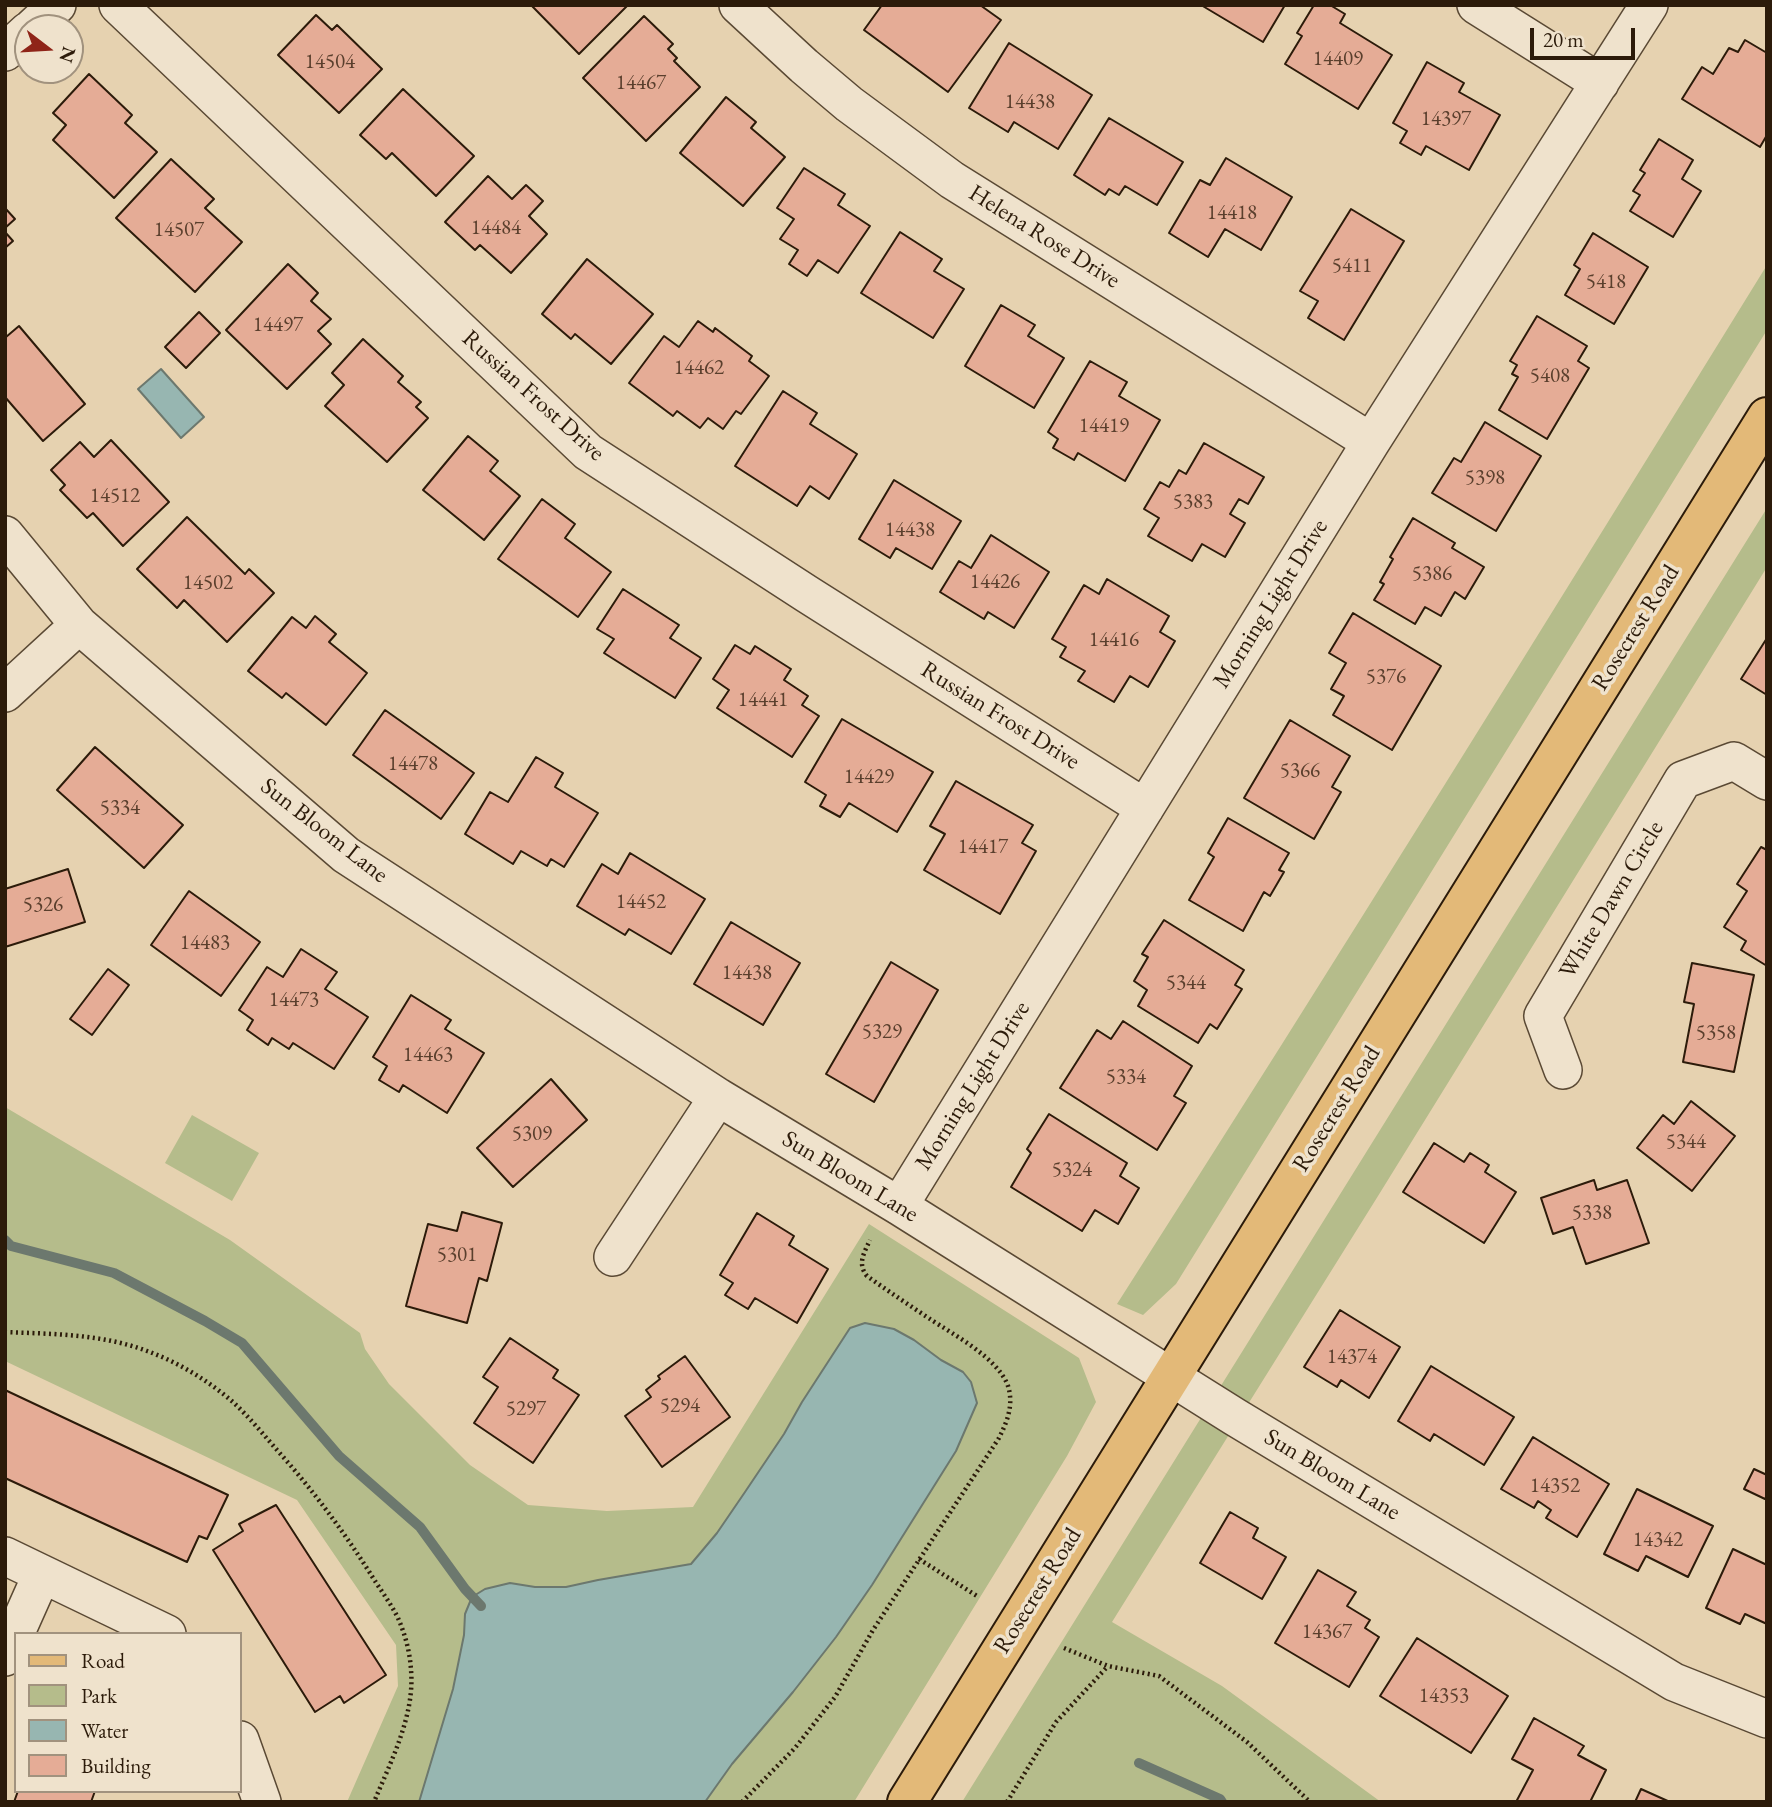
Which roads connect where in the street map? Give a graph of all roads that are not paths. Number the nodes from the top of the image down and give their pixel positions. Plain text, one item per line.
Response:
1 (118, 5) edge
2 (738, 5) edge
3 (1476, 5) edge
4 (1648, 5) edge
5 (1600, 83) junction
6 (1767, 417) edge
7 (1371, 442) junction
8 (5, 535) edge
9 (79, 625) junction
10 (5, 693) edge
11 (1767, 781) edge
12 (1145, 808) junction
13 (1563, 1070) dead end
14 (718, 1097) junction
15 (899, 1206) junction
16 (613, 1257) dead end
17 (1171, 1377) junction
18 (5, 1556) edge
19 (42, 1574) junction
20 (16, 1632) edge
21 (163, 1632) edge
22 (14, 1637) edge
23 (5, 1657) edge
24 (1767, 1719) edge
25 (242, 1746) edge
26 (262, 1802) edge
27 (907, 1802) edge

1 - 12 street, Russian Frost Drive
2 - 7 street, Helena Rose Drive
3 - 5 street
4 - 5 street, Morning Light Drive
5 - 7 street, Morning Light Drive
6 - 17 main road, Rosecrest Road
7 - 12 street, Morning Light Drive
8 - 9 street, Sun Bloom Lane
9 - 10 street
9 - 14 street, Sun Bloom Lane
11 - 13 street, White Dawn Circle
12 - 15 street, Morning Light Drive
14 - 15 street, Sun Bloom Lane
14 - 16 street
15 - 17 street, Sun Bloom Lane
17 - 24 street, Sun Bloom Lane
17 - 27 main road, Rosecrest Road
18 - 19 street
19 - 20 street
19 - 21 street
22 - 23 street
25 - 26 street

